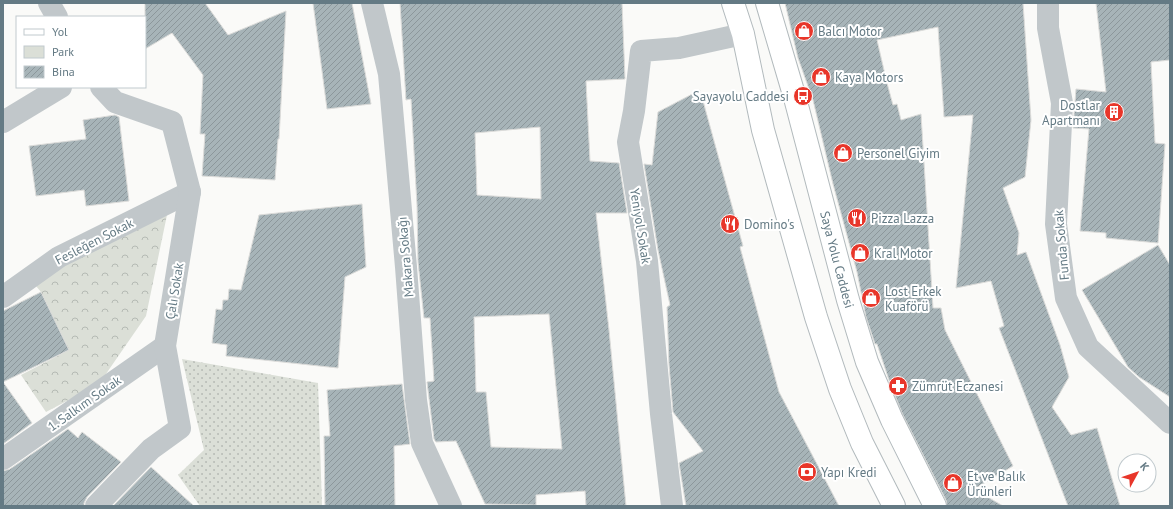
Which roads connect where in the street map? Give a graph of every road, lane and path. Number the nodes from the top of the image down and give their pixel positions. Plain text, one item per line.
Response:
1 (49, 3) edge
2 (372, 3) edge
3 (733, 3) edge
4 (767, 3) edge
5 (1048, 3) edge
6 (56, 16) edge
7 (743, 34) junction
8 (59, 88) edge
9 (102, 88) edge
10 (3, 122) edge
11 (190, 192) junction
12 (3, 297) edge
13 (166, 346) junction
14 (1170, 423) edge
15 (3, 459) edge
16 (442, 500) edge
17 (96, 506) edge
18 (672, 506) edge
19 (894, 506) edge
20 (935, 506) edge

1 - 6 street
2 - 16 street, Makara Sokağı
3 - 7 main road
4 - 20 main road, Saya Yolu Caddesi
5 - 14 street, Funda Sokak
7 - 18 street, Yeniyol Sokak
7 - 19 main road
8 - 10 street
9 - 11 street, Çalı Sokak
11 - 12 street, Fesleğen Sokak
11 - 13 street, Çalı Sokak
13 - 15 street, 1. Salkım Sokak
13 - 17 street, Çalı Sokak

